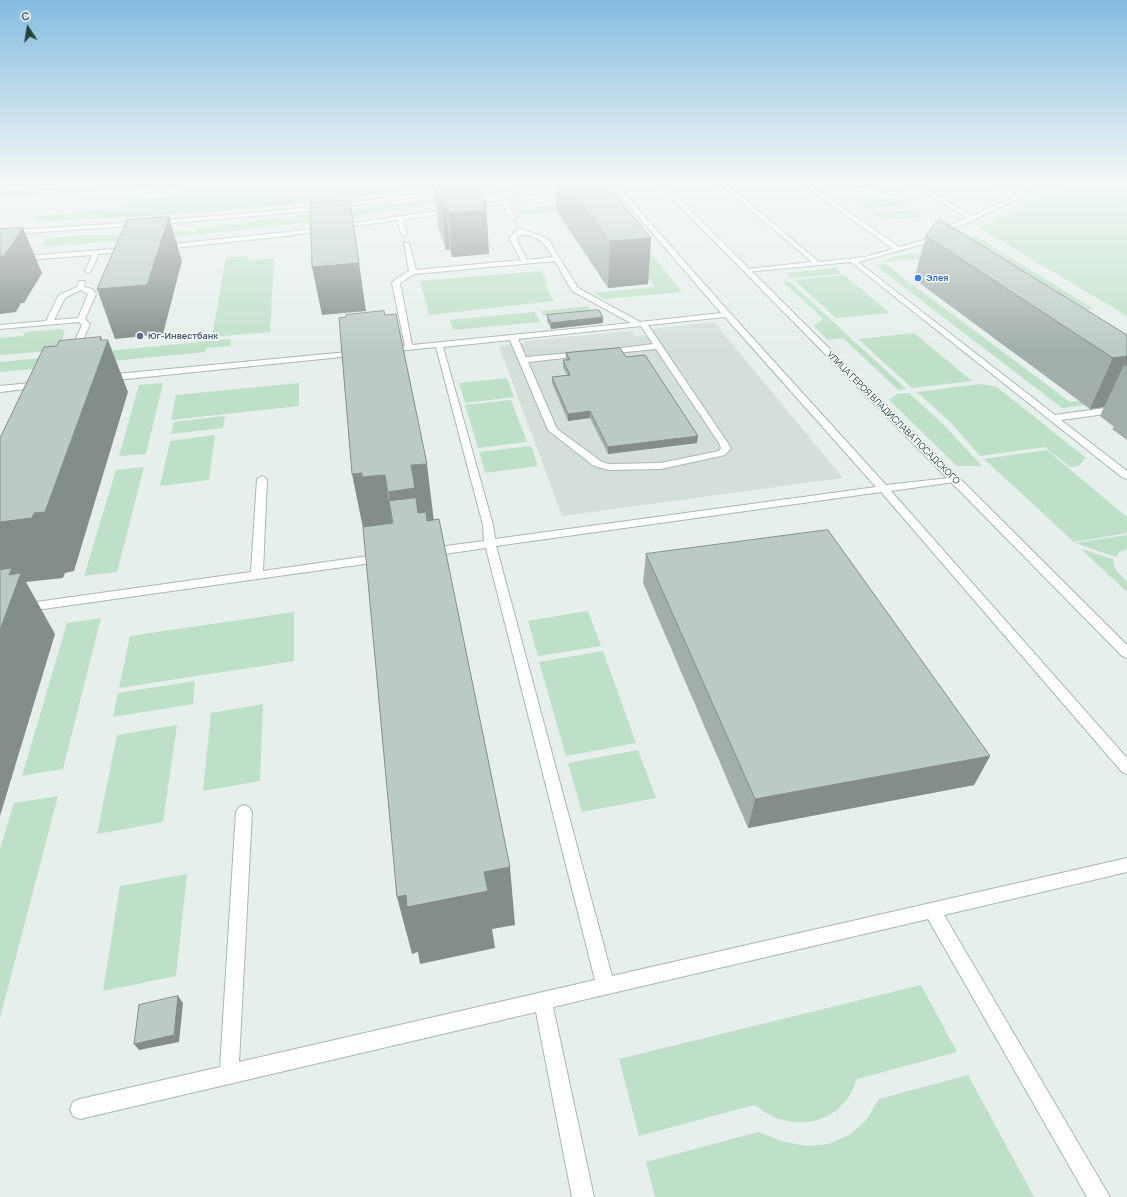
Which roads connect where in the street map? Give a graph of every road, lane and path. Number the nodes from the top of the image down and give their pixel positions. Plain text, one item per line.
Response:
1 (236, 239) edge
2 (512, 239) edge
3 (544, 239) edge
4 (661, 239) edge
5 (715, 239) edge
6 (788, 239) edge
7 (883, 239) edge
8 (926, 239) edge
9 (928, 241) junction
10 (406, 243) dead end
11 (157, 248) edge
12 (134, 249) edge
13 (899, 250) junction
14 (97, 252) junction
15 (948, 254) edge
16 (557, 259) junction
17 (0, 260) edge
18 (853, 261) junction
19 (524, 262) junction
20 (818, 264) junction
21 (88, 271) dead end
22 (747, 271) junction
23 (413, 272) junction
24 (728, 315) junction
25 (81, 320) junction
26 (49, 322) junction
27 (641, 324) junction
28 (0, 327) edge
29 (513, 337) junction
30 (439, 345) junction
31 (658, 346) junction
32 (409, 348) junction
33 (379, 351) edge
34 (363, 352) edge
35 (523, 360) junction
36 (69, 364) edge
37 (99, 379) edge
38 (47, 384) edge
39 (0, 389) edge
40 (1127, 408) edge
41 (1053, 418) junction
42 (1127, 476) edge
43 (262, 479) dead end
44 (954, 479) junction
45 (884, 489) junction
46 (490, 543) junction
47 (421, 553) edge
48 (391, 557) edge
49 (257, 576) junction
50 (0, 611) edge
51 (1127, 653) edge
52 (1127, 768) edge
53 (244, 812) dead end
54 (1127, 865) edge
55 (932, 910) junction
56 (606, 987) junction
57 (542, 1001) junction
58 (229, 1074) junction
59 (80, 1109) dead end
60 (583, 1197) edge
61 (1099, 1197) edge

1 - 11 street
2 - 19 street
3 - 16 street
4 - 24 street
5 - 22 street, УЛИЦА ГЕРОЯ ВЛАДИСЛАВА ПОСАДСКОГО
6 - 20 street
7 - 13 street
8 - 9 street
9 - 13 street
9 - 15 street
10 - 23 street
12 - 14 street
13 - 18 street
14 - 17 street
14 - 21 street
16 - 19 street
16 - 27 street
18 - 20 street
18 - 41 street
19 - 23 street
20 - 22 street
22 - 44 street, УЛИЦА ГЕРОЯ ВЛАДИСЛАВА ПОСАДСКОГО
23 - 32 street
24 - 27 street
24 - 45 street
25 - 26 street
25 - 26 street
25 - 36 street
26 - 28 street
27 - 29 street
27 - 31 street
29 - 30 street
29 - 35 street
30 - 32 street
30 - 46 street
31 - 35 street
31 - 35 street
32 - 33 street
34 - 37 street
38 - 39 street
40 - 41 street
41 - 42 street
43 - 49 street
44 - 45 street
44 - 51 street, УЛИЦА ГЕРОЯ ВЛАДИСЛАВА ПОСАДСКОГО
45 - 46 street
45 - 52 street
46 - 47 street
46 - 56 street
48 - 49 street
49 - 50 street
53 - 58 street
54 - 55 street
55 - 56 street
55 - 61 street
56 - 57 street
57 - 58 street
57 - 60 street
58 - 59 street

